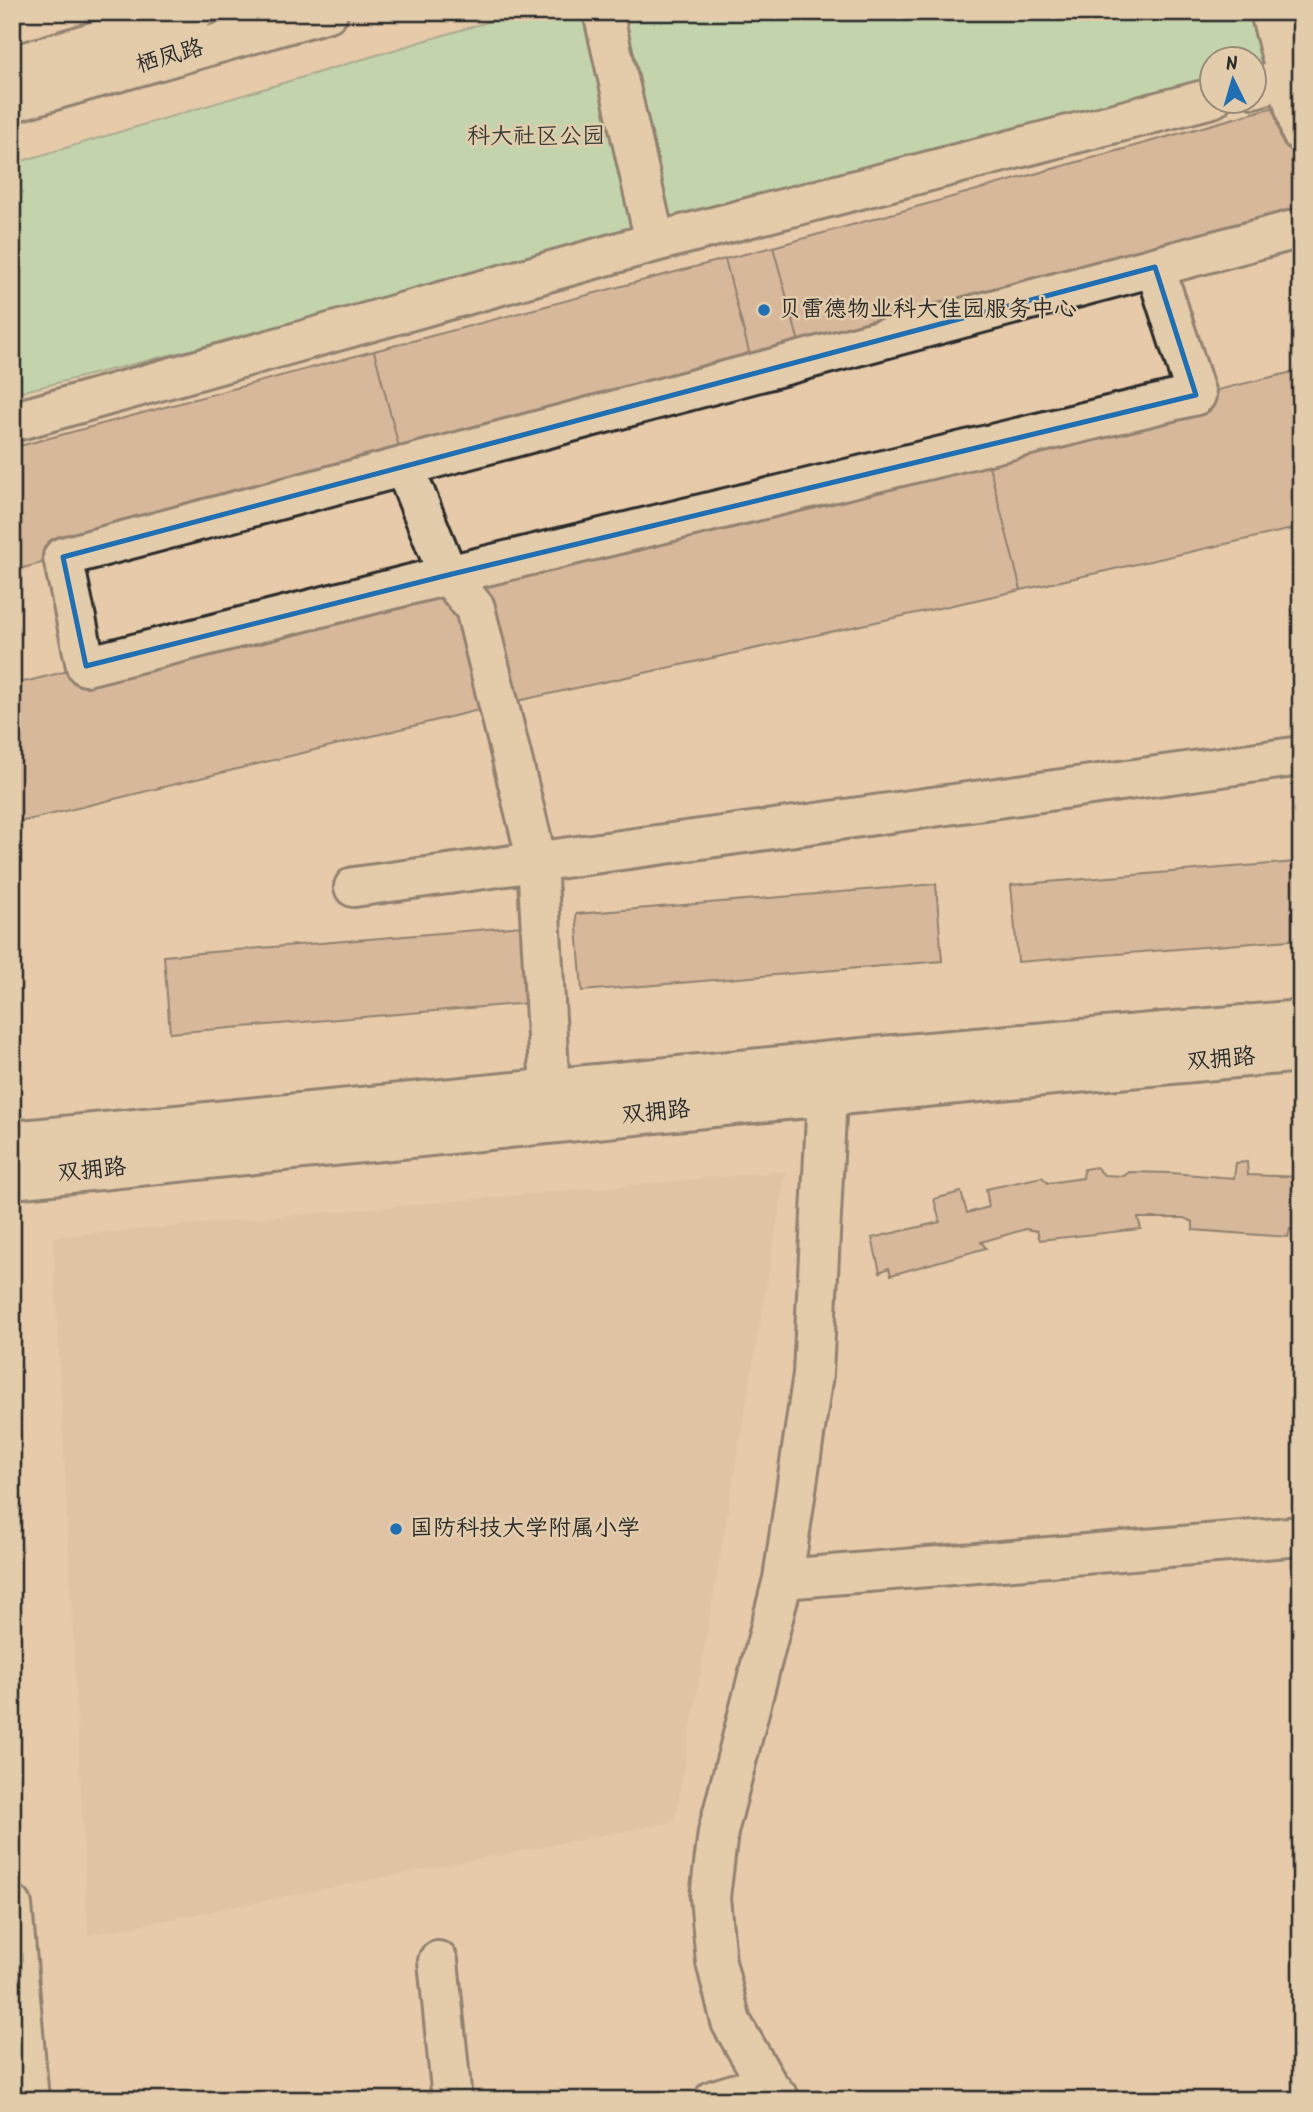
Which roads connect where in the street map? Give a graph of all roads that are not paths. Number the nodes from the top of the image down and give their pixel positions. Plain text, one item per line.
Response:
1 (195, 12) edge
2 (328, 12) edge
3 (603, 12) edge
4 (1270, 12) edge
5 (12, 66) edge
6 (1280, 80) edge
7 (12, 102) edge
8 (1198, 102) edge
9 (1301, 132) edge
10 (1301, 228) edge
11 (655, 242) junction
12 (1155, 267) junction
13 (12, 422) edge
14 (404, 466) junction
15 (448, 575) junction
16 (1301, 756) edge
17 (537, 861) junction
18 (354, 887) dead end
19 (1301, 1020) edge
20 (1301, 1052) edge
21 (550, 1089) junction
22 (827, 1096) junction
23 (12, 1141) edge
24 (12, 1179) edge
25 (1301, 1536) edge
26 (782, 1579) junction
27 (12, 1905) edge
28 (438, 1961) dead end
29 (773, 2092) edge
30 (29, 2100) edge
31 (453, 2100) edge
32 (714, 2100) edge

1 - 5 street, 栖凤路
2 - 7 street, 栖凤路
3 - 11 street
4 - 6 street
6 - 9 street
8 - 11 street
10 - 12 street
11 - 13 street
12 - 14 street
12 - 15 street
14 - 15 street
14 - 15 street
15 - 17 street
16 - 17 street
17 - 18 street
17 - 21 street
19 - 21 street, 双拥路
20 - 22 street, 双拥路
21 - 23 street, 双拥路
22 - 24 street, 双拥路
22 - 26 street
25 - 26 street
26 - 29 street
27 - 30 street
28 - 31 street
29 - 32 street

